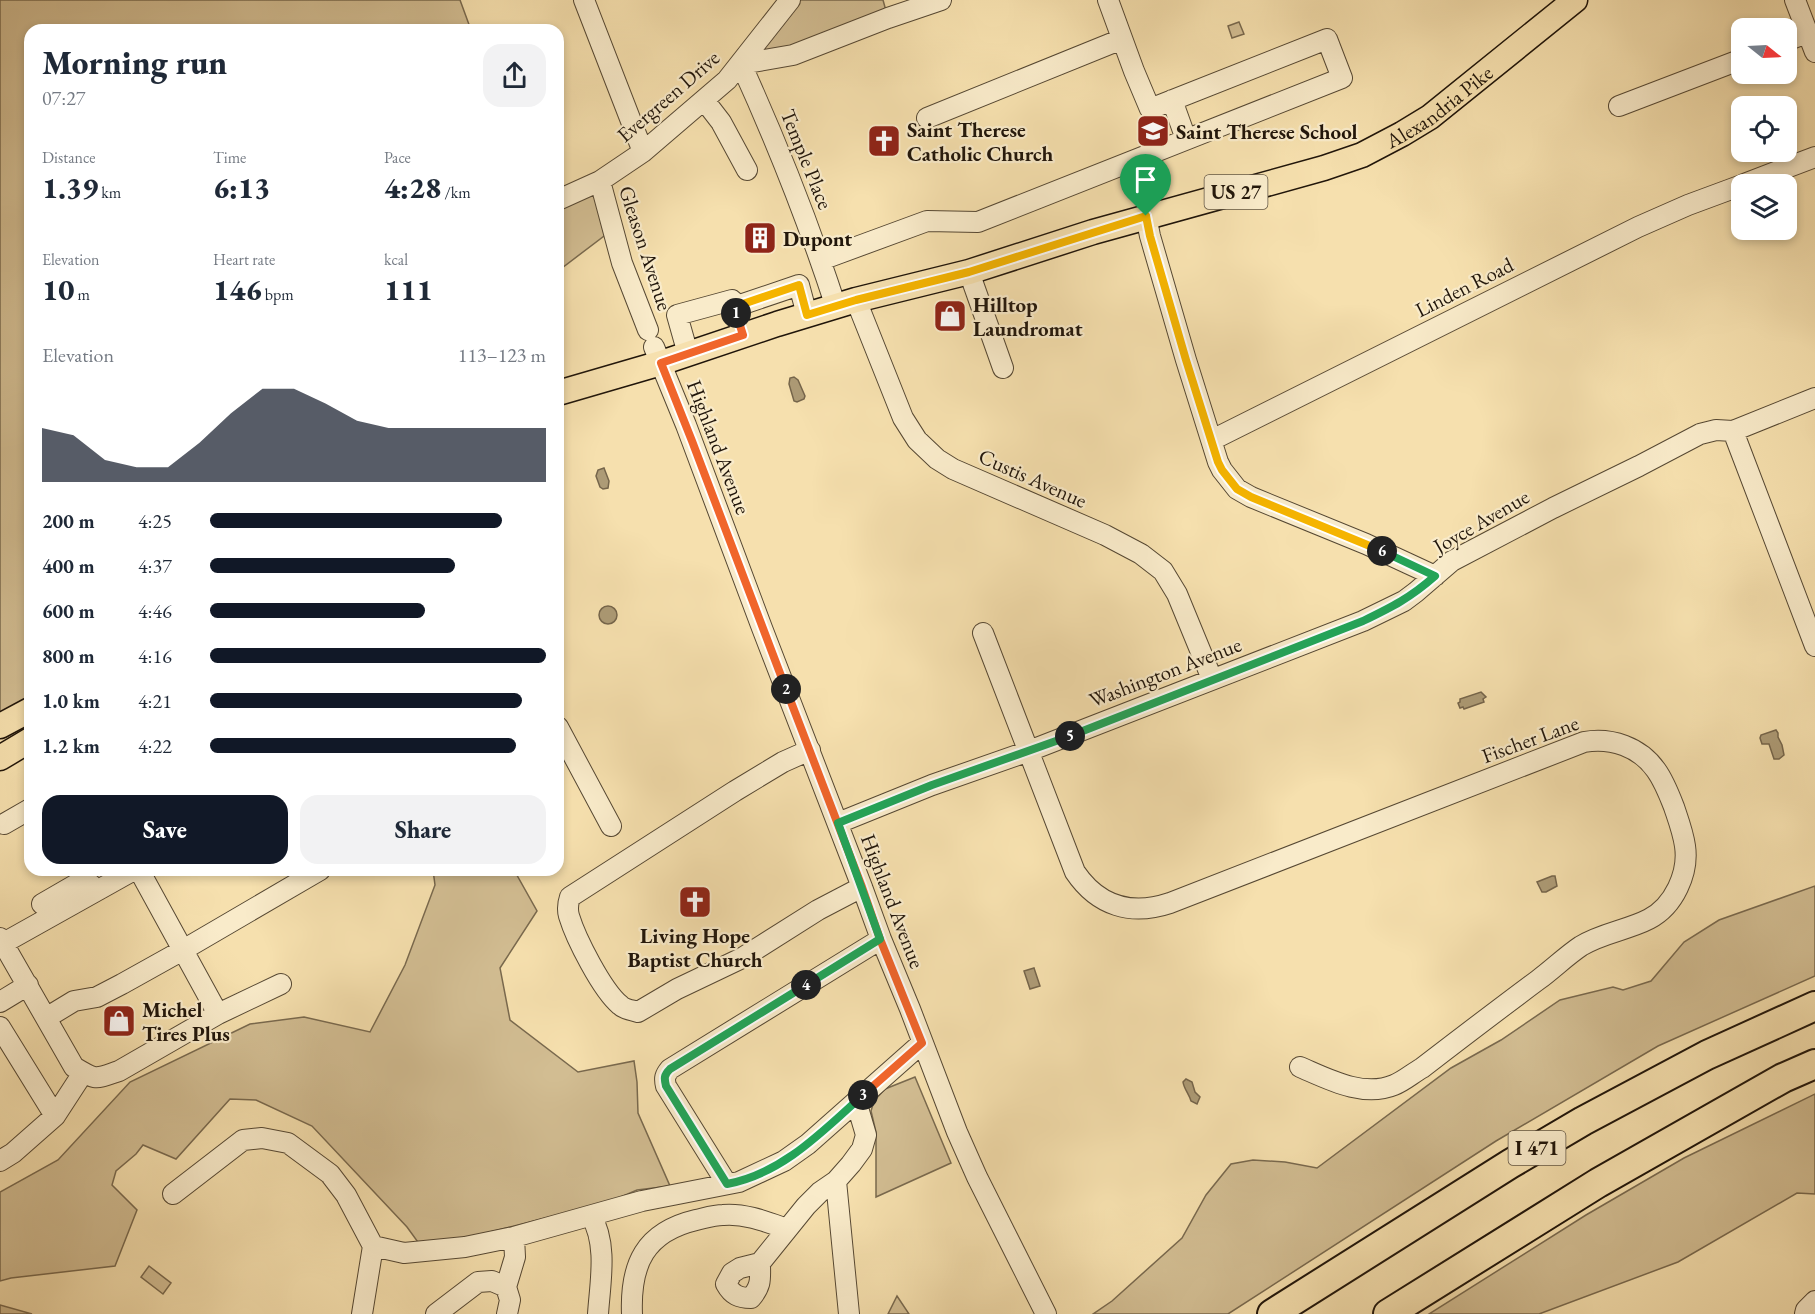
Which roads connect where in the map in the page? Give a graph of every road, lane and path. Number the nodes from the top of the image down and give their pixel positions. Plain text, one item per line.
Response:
1 (584, 0) edge
2 (790, 0) edge
3 (941, 0) edge
4 (1108, 0) edge
5 (1575, 0) edge
6 (1795, 0) edge
7 (1122, 39) junction
8 (1797, 43) edge
9 (1813, 45) edge
10 (1731, 63) edge
11 (741, 64) junction
12 (704, 100) junction
13 (1172, 100) junction
14 (1619, 106) dead end
15 (927, 118) dead end
16 (1185, 139) junction
17 (643, 152) junction
18 (1815, 157) edge
19 (747, 170) dead end
20 (1771, 174) edge
21 (600, 181) junction
22 (1731, 189) edge
23 (564, 197) edge
24 (1146, 216) junction
25 (821, 260) junction
26 (969, 272) junction
27 (846, 303) junction
28 (734, 307) junction
29 (807, 315) junction
30 (743, 335) junction
31 (654, 347) junction
32 (688, 354) junction
33 (1003, 368) dead end
34 (564, 390) edge
35 (1815, 398) edge
36 (1734, 431) junction
37 (1212, 440) junction
38 (1435, 576) junction
39 (983, 633) dead end
40 (1813, 633) edge
41 (1212, 679) junction
42 (24, 713) edge
43 (1, 725) edge
44 (564, 738) edge
45 (24, 744) edge
46 (810, 750) junction
47 (1029, 751) junction
48 (0, 758) edge
49 (24, 812) edge
50 (838, 823) junction
51 (4, 824) dead end
52 (611, 826) dead end
53 (123, 876) edge
54 (143, 876) edge
55 (310, 876) edge
56 (862, 887) junction
57 (98, 890) junction
58 (42, 904) dead end
59 (1, 938) edge
60 (880, 939) junction
61 (183, 950) junction
62 (281, 984) dead end
63 (28, 985) junction
64 (0, 1002) edge
65 (1815, 1006) edge
66 (218, 1014) junction
67 (46, 1018) junction
68 (0, 1027) edge
69 (922, 1043) junction
70 (1815, 1064) edge
71 (1300, 1067) dead end
72 (83, 1073) junction
73 (856, 1101) junction
74 (55, 1116) junction
75 (0, 1161) edge
76 (836, 1181) junction
77 (727, 1184) junction
78 (173, 1194) dead end
79 (591, 1216) junction
80 (787, 1228) junction
81 (514, 1238) junction
82 (373, 1246) junction
83 (760, 1263) dead end
84 (506, 1287) junction
85 (1815, 1302) edge
86 (361, 1314) edge
87 (436, 1314) edge
88 (507, 1314) edge
89 (597, 1314) edge
90 (632, 1314) edge
91 (849, 1314) edge
92 (1046, 1314) edge
93 (1272, 1314) edge
94 (1388, 1314) edge
95 (1805, 1314) edge

1 - 17 street
2 - 11 street
3 - 11 street, Evergreen Drive
4 - 7 street
5 - 24 main road, Alexandria Pike / US 27
6 - 9 street
7 - 13 street
7 - 15 street
8 - 9 street
10 - 14 street
11 - 12 street, Evergreen Drive
11 - 25 street, Temple Place
12 - 17 street, Evergreen Drive
12 - 19 street
13 - 16 street
13 - 16 street
16 - 25 street
17 - 21 street, Evergreen Drive
18 - 20 street, Linden Road
21 - 23 street, Evergreen Drive
21 - 31 street, Gleason Avenue
22 - 37 street, Linden Road
24 - 26 main road, Alexandria Pike / US 27
24 - 37 street, Joyce Avenue
25 - 27 street, Temple Place
26 - 27 main road, Alexandria Pike / US 27
26 - 33 street
27 - 29 main road, Alexandria Pike / US 27
27 - 41 street, Custis Avenue
28 - 29 street
28 - 30 street
28 - 32 street
29 - 30 main road, Alexandria Pike / US 27
30 - 32 main road, Alexandria Pike / US 27
31 - 32 main road, Alexandria Pike / US 27
31 - 34 main road, Alexandria Pike / US 27
31 - 46 street, Highland Avenue
35 - 36 street, Joyce Avenue
36 - 38 street, Joyce Avenue
36 - 40 street
37 - 38 street, Joyce Avenue
38 - 41 street, Washington Avenue
39 - 47 street, Fischer Lane
41 - 47 street, Washington Avenue
42 - 43 main road
44 - 52 street
45 - 48 main road
46 - 50 street, Highland Avenue
46 - 56 street
47 - 50 street, Washington Avenue
47 - 71 street, Fischer Lane
49 - 51 street
50 - 56 street, Highland Avenue
53 - 57 street
54 - 61 street
55 - 61 street
56 - 60 street, Highland Avenue
57 - 58 street
57 - 59 street
59 - 63 street
60 - 69 street, Highland Avenue
60 - 77 street
61 - 66 street
61 - 67 street
62 - 66 street
63 - 64 street
63 - 67 street
65 - 93 highway, I 471
66 - 72 street
67 - 72 street
68 - 74 street
69 - 73 street
69 - 92 street, Highland Avenue
70 - 94 highway
72 - 74 street
73 - 76 street
73 - 77 street
74 - 75 street
76 - 80 street
76 - 91 street
77 - 79 street
78 - 82 street
79 - 81 street
79 - 89 street
80 - 83 street
80 - 90 street
81 - 82 street
81 - 84 street
82 - 86 street
84 - 87 street
84 - 88 street
85 - 95 street

